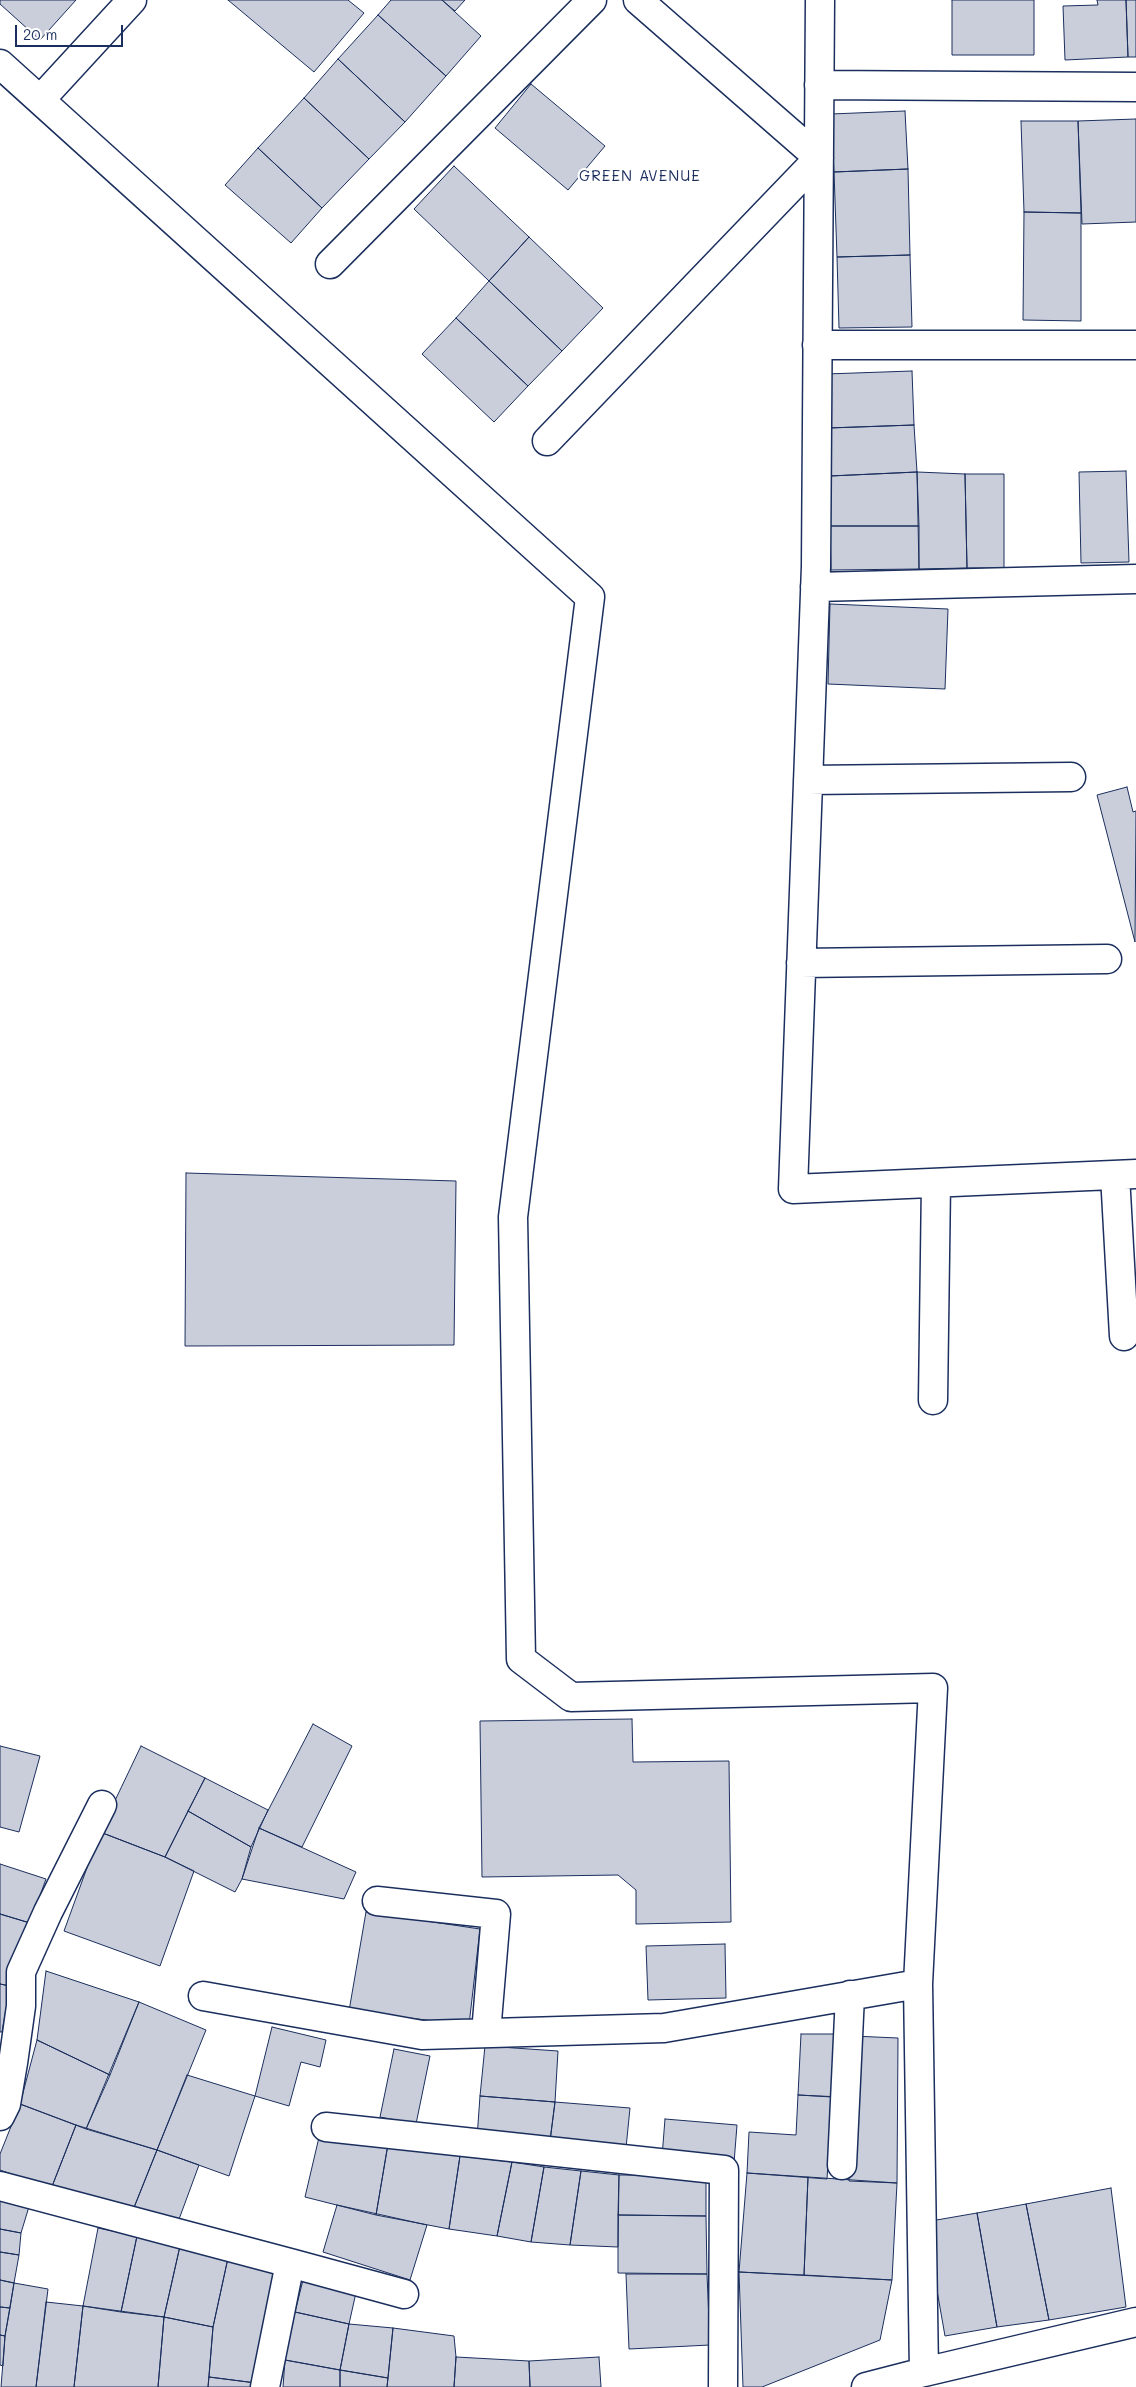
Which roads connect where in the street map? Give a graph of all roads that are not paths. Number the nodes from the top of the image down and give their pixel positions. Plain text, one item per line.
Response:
1 (132, 0) edge
2 (592, 0) edge
3 (638, 0) edge
4 (820, 0) edge
5 (0, 64) edge
6 (819, 84) junction
7 (1136, 87) edge
8 (40, 100) junction
9 (819, 158) junction
10 (330, 264) dead end
11 (818, 345) junction
12 (1136, 346) edge
13 (547, 441) dead end
14 (1136, 579) edge
15 (815, 587) junction
16 (1070, 777) dead end
17 (808, 780) junction
18 (1107, 959) dead end
19 (801, 963) junction
20 (1125, 1174) edge
21 (936, 1183) junction
22 (1124, 1336) dead end
23 (933, 1400) dead end
24 (102, 1805) dead end
25 (377, 1901) dead end
26 (918, 1984) junction
27 (203, 1996) dead end
28 (850, 1996) junction
29 (486, 2033) junction
30 (0, 2116) edge
31 (326, 2126) dead end
32 (842, 2165) dead end
33 (0, 2186) edge
34 (290, 2263) junction
35 (404, 2294) dead end
36 (1136, 2322) edge
37 (924, 2372) junction
38 (265, 2387) edge
39 (723, 2387) edge
40 (866, 2387) edge

1 - 8 street
2 - 10 street
3 - 9 street
4 - 6 street
5 - 8 street
6 - 7 street
6 - 9 street
8 - 26 street
9 - 11 street
9 - 13 street
11 - 12 street
11 - 15 street
14 - 15 street
15 - 17 street
16 - 17 street
17 - 19 street
18 - 19 street
19 - 21 street
20 - 21 street
20 - 22 street
21 - 23 street
24 - 30 street
25 - 29 street
26 - 28 street
26 - 37 street
27 - 29 street
28 - 29 street
28 - 32 street
31 - 39 street
33 - 34 street
34 - 35 street
34 - 38 street
36 - 37 street
37 - 40 street

